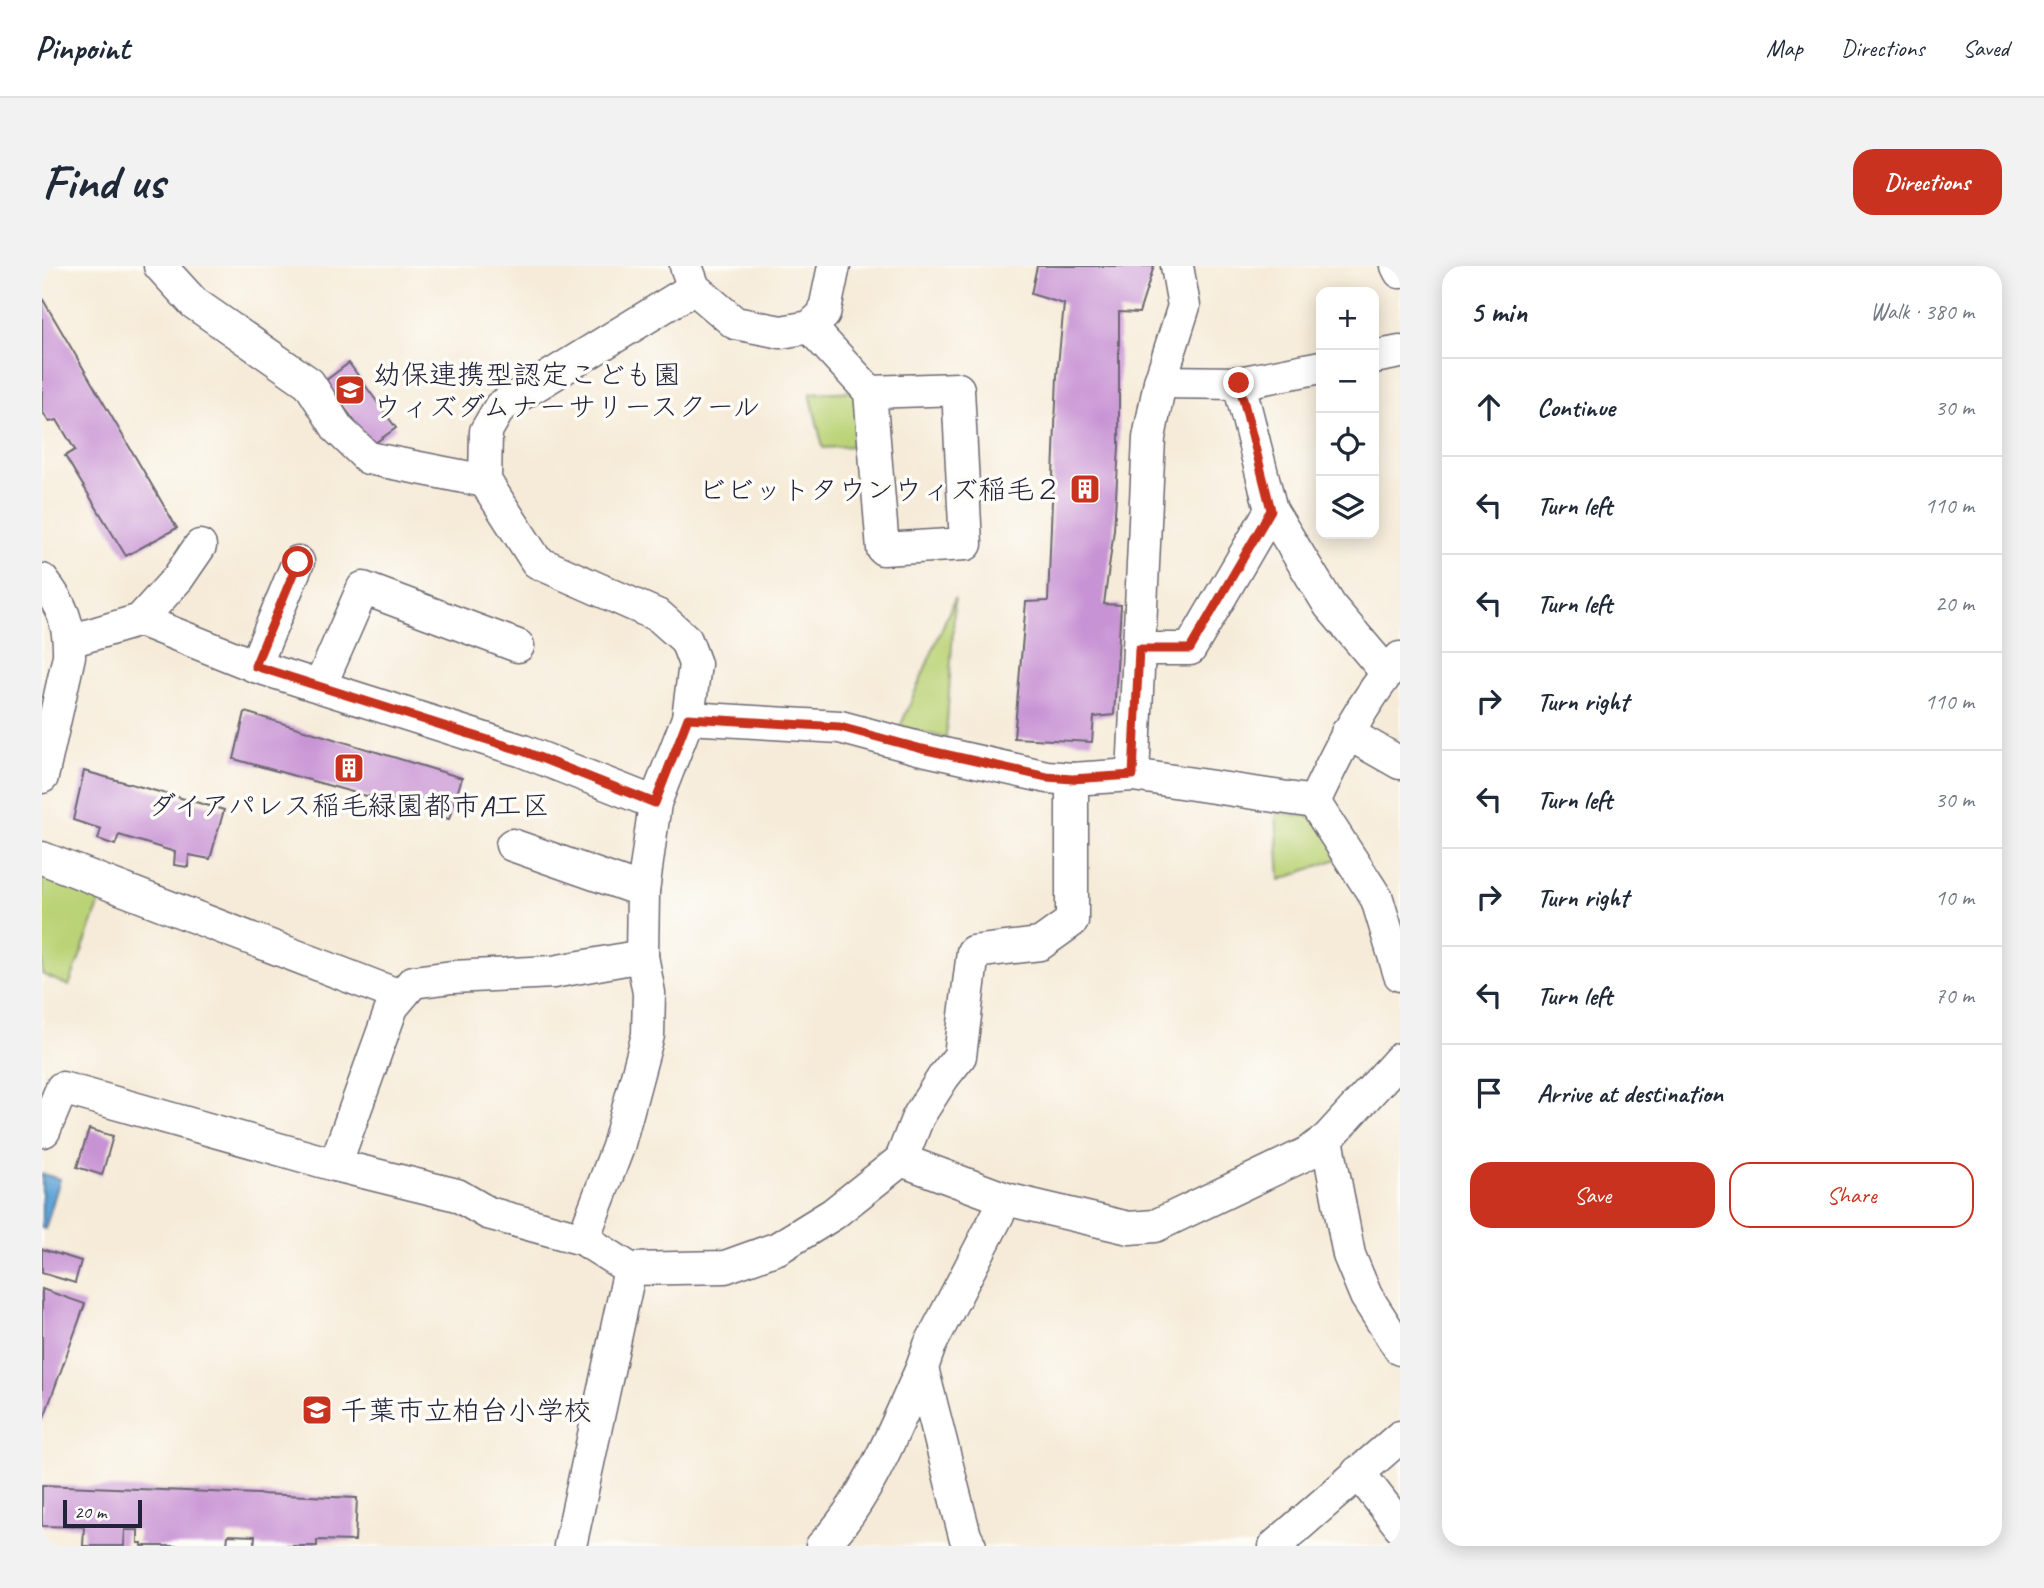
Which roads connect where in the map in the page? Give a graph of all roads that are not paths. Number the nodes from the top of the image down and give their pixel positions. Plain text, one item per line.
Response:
1 (160, 266) edge
2 (834, 266) edge
3 (1177, 266) edge
4 (1397, 266) edge
5 (1400, 272) edge
6 (690, 277) edge
7 (810, 327) junction
8 (1400, 352) edge
9 (1379, 356) edge
10 (1316, 368) edge
11 (1160, 382) junction
12 (1239, 383) junction
13 (870, 392) junction
14 (485, 481) junction
15 (1271, 510) junction
16 (200, 546) dead end
17 (298, 562) dead end
18 (42, 580) edge
19 (140, 620) junction
20 (70, 641) junction
21 (518, 646) dead end
22 (1139, 649) junction
23 (255, 666) junction
24 (1393, 666) edge
25 (320, 685) junction
26 (688, 718) junction
27 (1347, 733) junction
28 (1400, 763) edge
29 (1133, 775) junction
30 (42, 777) edge
31 (1072, 779) junction
32 (1314, 802) junction
33 (655, 803) junction
34 (512, 845) dead end
35 (42, 858) edge
36 (643, 891) junction
37 (642, 956) junction
38 (1400, 975) edge
39 (400, 996) junction
40 (1400, 1059) edge
41 (42, 1131) edge
42 (1327, 1139) junction
43 (901, 1160) junction
44 (335, 1165) junction
45 (1006, 1199) junction
46 (583, 1239) junction
47 (630, 1269) junction
48 (1400, 1349) edge
49 (922, 1368) junction
50 (1400, 1437) edge
51 (1358, 1472) junction
52 (1400, 1526) edge
53 (569, 1546) edge
54 (822, 1546) edge
55 (970, 1546) edge
56 (1275, 1546) edge

1 - 14 street
2 - 7 street
3 - 11 street
4 - 5 street
6 - 7 street
6 - 14 street
7 - 13 street
8 - 9 street
10 - 12 street
11 - 12 street
11 - 22 street
12 - 15 street
13 - 13 street
14 - 26 street
15 - 22 street
15 - 24 street
16 - 19 street
17 - 23 street
18 - 20 street
19 - 20 street
19 - 23 street
20 - 30 street
21 - 25 street
22 - 29 street
23 - 25 street
24 - 27 street
25 - 33 street
26 - 31 street
26 - 33 street
27 - 28 street
27 - 32 street
29 - 31 street
29 - 32 street
31 - 43 street
32 - 38 street
33 - 36 street
34 - 36 street
35 - 39 street
36 - 37 street
37 - 39 street
37 - 46 street
39 - 44 street
40 - 42 street
41 - 44 street
42 - 45 street
42 - 48 street
43 - 45 street
43 - 47 street
44 - 46 street
45 - 49 street
46 - 47 street
47 - 53 street
49 - 54 street
49 - 55 street
50 - 51 street
51 - 52 street
51 - 56 street

